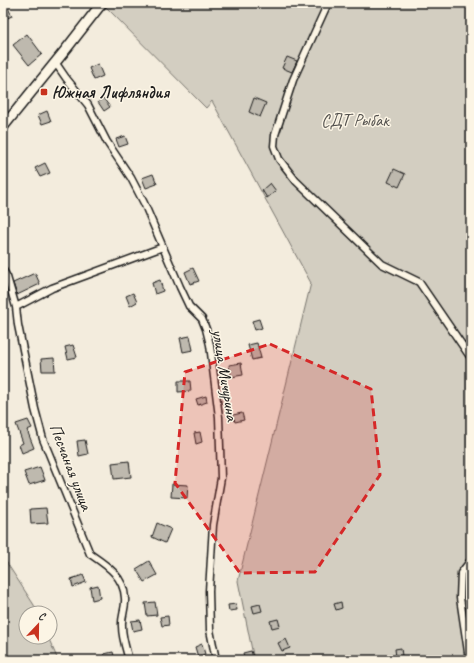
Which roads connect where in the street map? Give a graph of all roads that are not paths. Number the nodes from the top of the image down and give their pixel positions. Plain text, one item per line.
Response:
1 (102, 3) edge
2 (328, 3) edge
3 (55, 62) junction
4 (3, 127) edge
5 (162, 247) junction
6 (3, 270) edge
7 (16, 307) junction
8 (471, 358) edge
9 (471, 560) edge
10 (129, 660) edge
11 (216, 660) edge
12 (468, 660) edge

1 - 3 main road
2 - 8 street
3 - 4 main road
3 - 5 street, улица Мичурина
5 - 7 street
5 - 11 street, улица Мичурина
6 - 7 street, Песчаная улица
7 - 10 street, Песчаная улица
9 - 12 street

